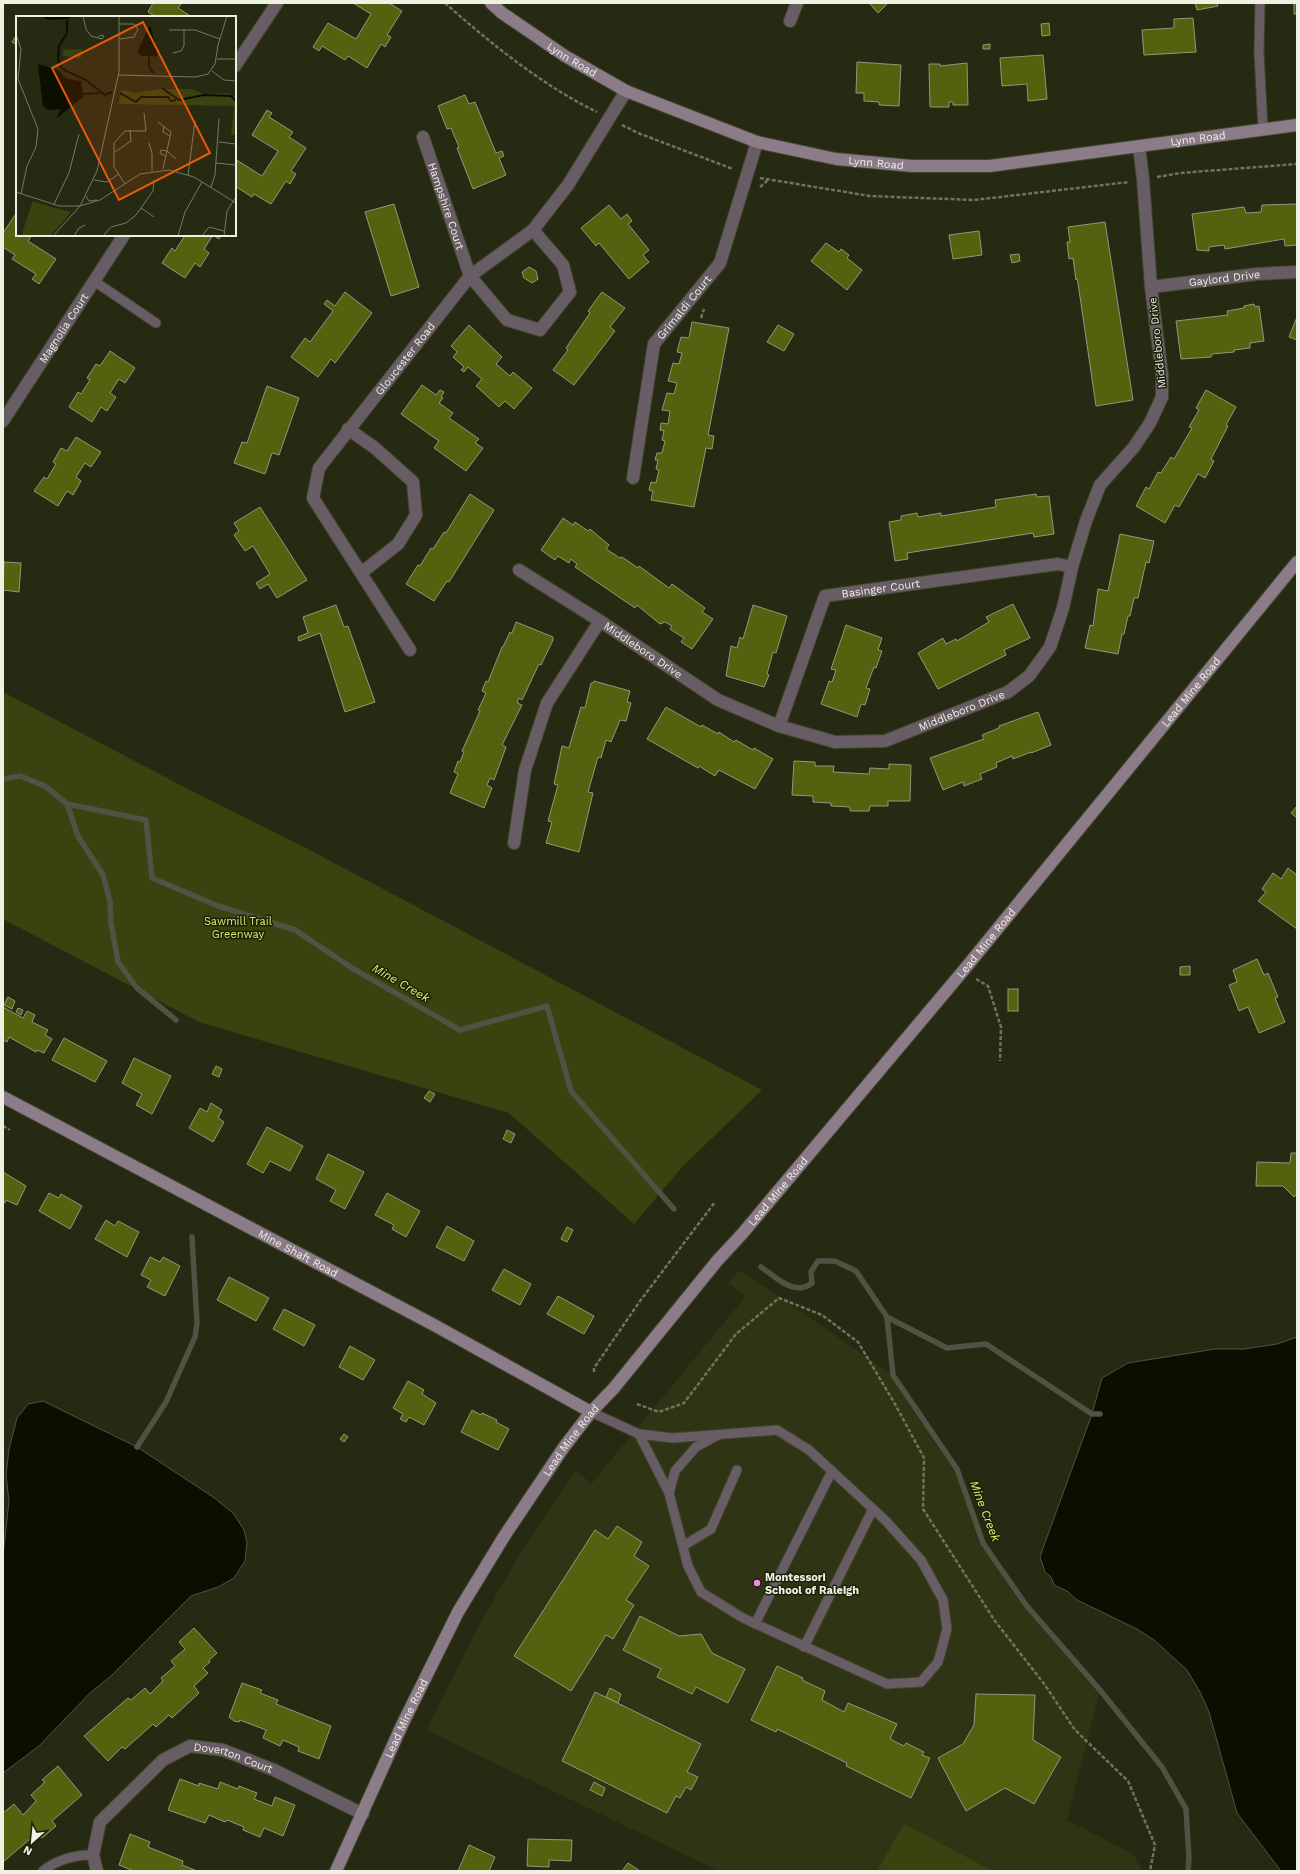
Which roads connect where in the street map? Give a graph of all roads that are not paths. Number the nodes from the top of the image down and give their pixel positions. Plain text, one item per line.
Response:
1 (278, 3) edge
2 (491, 3) edge
3 (797, 3) edge
4 (1260, 3) edge
5 (790, 21) dead end
6 (236, 65) edge
7 (626, 90) junction
8 (1297, 125) edge
9 (1263, 129) junction
10 (423, 137) dead end
11 (757, 142) junction
12 (1139, 147) junction
13 (533, 230) junction
14 (123, 236) edge
15 (1297, 272) edge
16 (470, 276) junction
17 (94, 281) junction
18 (1151, 287) junction
19 (156, 322) dead end
20 (3, 421) edge
21 (348, 429) junction
22 (633, 478) dead end
23 (1297, 562) edge
24 (1072, 567) junction
25 (519, 570) dead end
26 (361, 573) junction
27 (600, 621) junction
28 (410, 650) dead end
29 (779, 726) junction
30 (514, 843) dead end
31 (3, 1097) edge
32 (591, 1412) junction
33 (639, 1434) junction
34 (721, 1434) junction
35 (737, 1470) dead end
36 (832, 1472) junction
37 (669, 1493) junction
38 (873, 1509) junction
39 (683, 1546) junction
40 (755, 1624) junction
41 (804, 1647) junction
42 (363, 1814) junction
43 (93, 1855) junction
44 (43, 1871) edge
45 (97, 1871) edge
46 (336, 1871) edge

1 - 6 street
2 - 7 main road, Lynn Road
3 - 5 street
4 - 9 lane
7 - 11 main road, Lynn Road
7 - 13 street, Gloucester Road
8 - 9 main road, Lynn Road
9 - 12 main road, Lynn Road
10 - 16 street, Hampshire Court
11 - 12 main road, Lynn Road
11 - 22 street, Grimaldi Court
12 - 18 street, Middleboro Drive
13 - 16 street, Gloucester Road
13 - 16 street
14 - 17 street, Magnolia Court
15 - 18 street, Gaylord Drive
16 - 21 street, Gloucester Road
17 - 19 lane
17 - 20 street, Magnolia Court
18 - 24 street, Middleboro Drive
21 - 26 street, Gloucester Road
21 - 26 street
23 - 32 main road, Lead Mine Road
24 - 29 street, Middleboro Drive
24 - 29 street, Basinger Court
25 - 27 street
26 - 28 street, Gloucester Road
27 - 29 street, Middleboro Drive
27 - 30 street, Middleboro Drive
31 - 32 main road, Mine Shaft Road
32 - 33 lane
32 - 42 main road, Lead Mine Road
33 - 34 lane
33 - 37 lane
34 - 36 lane
34 - 37 lane
35 - 39 lane
36 - 38 lane
36 - 40 lane
37 - 39 lane
38 - 41 lane
38 - 41 lane
39 - 40 lane
40 - 41 lane
42 - 43 street, Doverton Court
42 - 46 main road, Lead Mine Road
43 - 44 lane
43 - 45 street, Doverton Court

